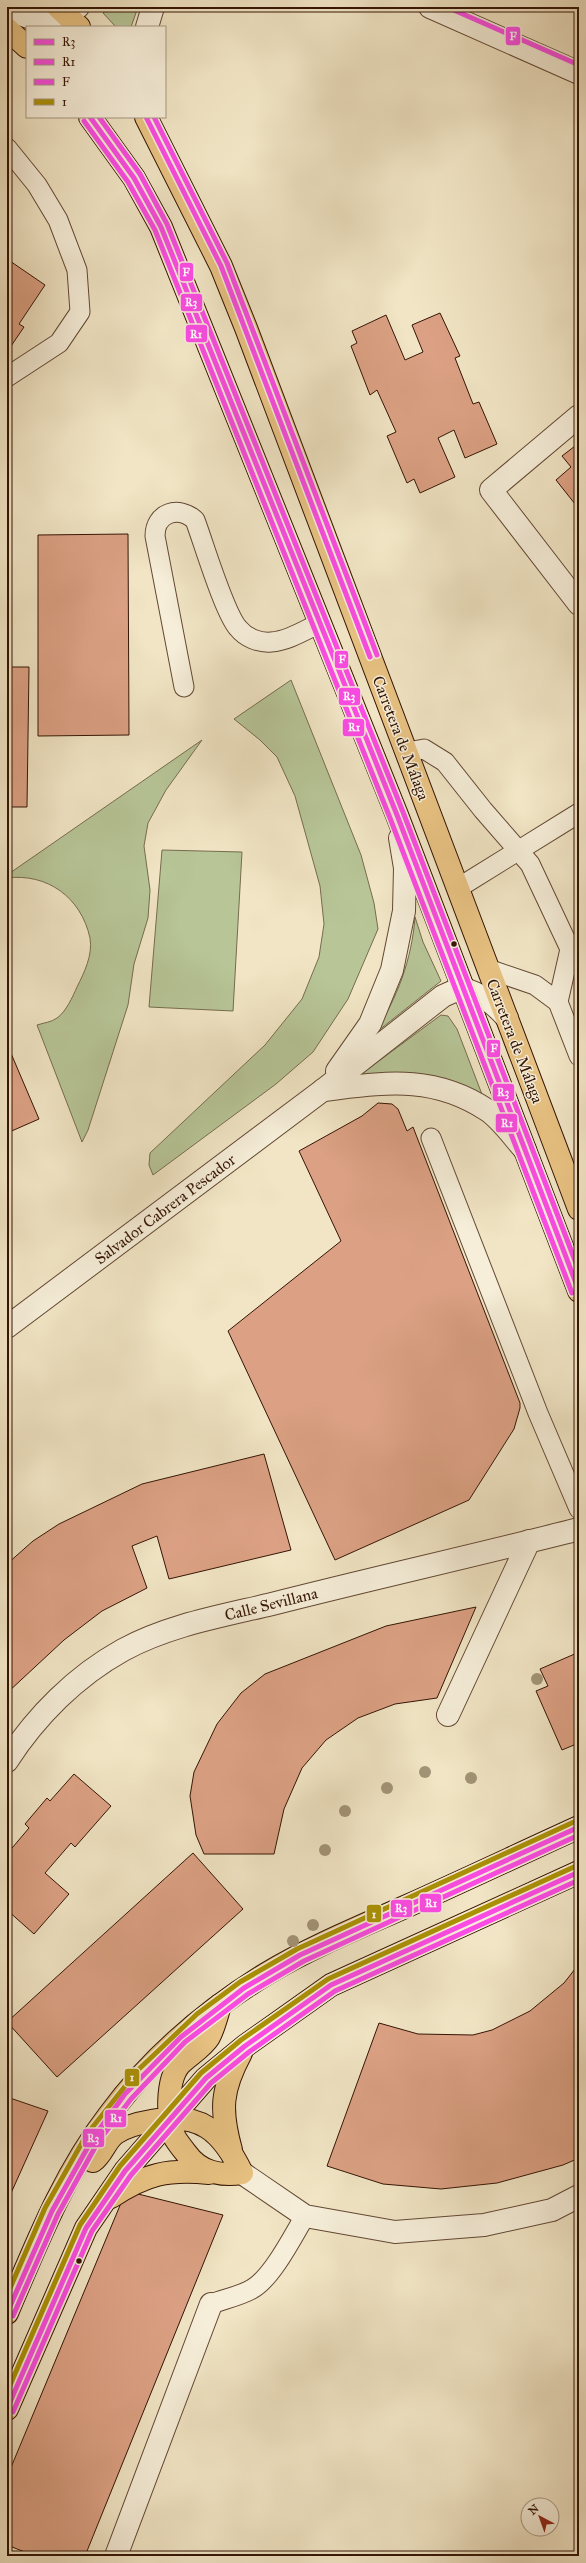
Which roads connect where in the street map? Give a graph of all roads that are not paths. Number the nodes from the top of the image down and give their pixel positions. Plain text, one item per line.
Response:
1 (7, 7) edge
2 (153, 7) edge
3 (430, 7) edge
4 (70, 14) edge
5 (147, 26) edge
6 (7, 29) edge
7 (26, 46) edge
8 (579, 73) edge
9 (91, 118) edge
10 (147, 118) edge
11 (7, 148) edge
12 (7, 376) edge
13 (579, 416) edge
14 (579, 604) edge
15 (320, 623) junction
16 (184, 687) dead end
17 (407, 752) junction
18 (579, 813) edge
19 (397, 815) junction
20 (519, 851) junction
21 (458, 888) junction
22 (488, 969) junction
23 (461, 988) junction
24 (558, 1002) junction
25 (507, 1018) junction
26 (579, 1056) edge
27 (323, 1090) junction
28 (431, 1138) dead end
29 (525, 1150) junction
30 (579, 1209) edge
31 (579, 1291) edge
32 (7, 1327) edge
33 (579, 1509) edge
34 (579, 1529) edge
35 (529, 1541) junction
36 (448, 1716) dead end
37 (7, 1761) edge
38 (579, 1828) edge
39 (579, 1872) edge
40 (220, 2005) junction
41 (245, 2046) junction
42 (171, 2117) junction
43 (231, 2151) junction
44 (209, 2173) junction
45 (242, 2173) junction
46 (71, 2174) junction
47 (579, 2196) edge
48 (105, 2201) junction
49 (305, 2216) junction
50 (211, 2304) joint
51 (7, 2313) edge
52 (7, 2410) edge
53 (116, 2556) edge

1 - 4 street
2 - 5 street
3 - 8 street
6 - 7 main road
9 - 15 main road, Carretera de Málaga
10 - 17 main road, Carretera de Málaga
11 - 12 lane
13 - 14 street
15 - 16 lane
15 - 19 main road, Carretera de Málaga
17 - 20 lane
17 - 21 main road, Carretera de Málaga
18 - 20 lane
19 - 23 main road, Carretera de Málaga
19 - 27 street, Salvador Cabrera Pescador
20 - 21 lane
20 - 24 lane
21 - 22 main road, Carretera de Málaga
22 - 24 lane
22 - 25 main road, Carretera de Málaga
23 - 25 street
23 - 27 street, Salvador Cabrera Pescador
23 - 29 main road, Carretera de Málaga
24 - 26 lane
25 - 30 main road, Carretera de Málaga
27 - 29 street, Salvador Cabrera Pescador
27 - 32 street, Salvador Cabrera Pescador
28 - 33 lane
29 - 31 main road, Carretera de Málaga
34 - 35 street, Calle Sevillana
35 - 36 street
35 - 37 street, Calle Sevillana
38 - 40 main road
39 - 41 main road
40 - 42 main road
40 - 46 main road
41 - 42 main road
41 - 43 main road
42 - 43 main road
42 - 44 main road
42 - 46 main road
42 - 48 main road
43 - 45 main road
44 - 45 main road
44 - 48 main road
45 - 49 street
46 - 51 main road
47 - 49 street
48 - 52 main road
49 - 50 lane
50 - 53 street

